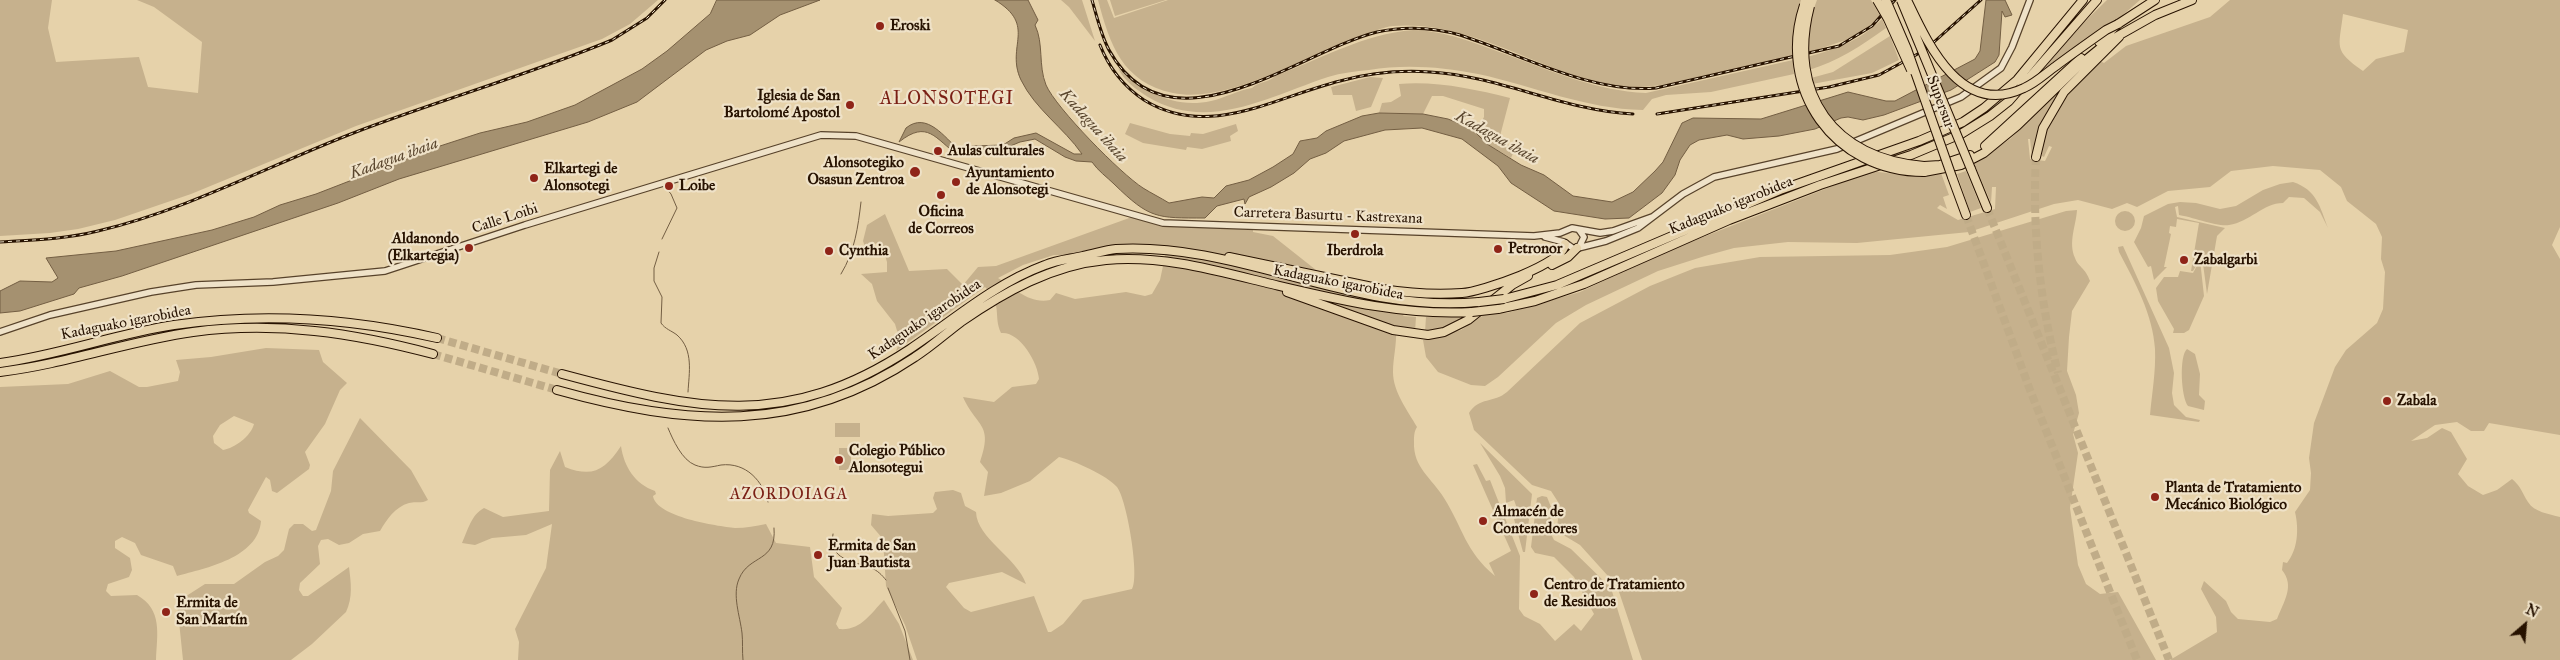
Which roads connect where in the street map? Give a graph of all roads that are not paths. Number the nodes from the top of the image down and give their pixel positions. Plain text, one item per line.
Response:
1 (1877, 0) edge
2 (1886, 0) edge
3 (1900, 0) edge
4 (1907, 0) edge
5 (2030, 0) edge
6 (2083, 0) edge
7 (2096, 0) edge
8 (2155, 0) edge
9 (2192, 0) edge
10 (1808, 3) edge
11 (2118, 24) junction
12 (2122, 34) junction
13 (1920, 84) junction
14 (2015, 124) junction
15 (2036, 157) tunnel mouth
16 (1987, 208) tunnel mouth
17 (1122, 211) joint
18 (1966, 215) tunnel mouth
19 (1652, 217) junction
20 (1578, 230) junction
21 (1567, 231) junction
22 (1534, 236) junction
23 (1565, 243) junction
24 (1578, 248) junction
25 (1174, 250) junction
26 (1268, 283) junction
27 (0, 332) edge
28 (437, 338) tunnel mouth
29 (433, 354) tunnel mouth
30 (0, 362) edge
31 (0, 372) edge
32 (562, 374) tunnel mouth
33 (558, 390) tunnel mouth

1 - 13 highway, bridge
2 - 13 highway, Supersur, bridge
3 - 16 highway, Supersur, bridge
4 - 11 highway, bridge
5 - 19 street
6 - 25 highway, Kadaguako igarobidea, bridge
7 - 26 highway, Kadaguako igarobidea, bridge
8 - 11 highway
9 - 12 highway
10 - 14 highway, bridge
11 - 14 highway, bridge
12 - 14 highway
12 - 15 highway
13 - 18 highway, Supersur, bridge
17 - 22 street, Carretera Basurtu - Kastrexana
17 - 27 street, Calle Loibi
19 - 20 street
19 - 24 street
20 - 21 street
20 - 24 street
21 - 22 street
21 - 23 street
22 - 23 street
23 - 24 street
23 - 25 highway
24 - 26 highway
25 - 32 highway, Kadaguako igarobidea
26 - 33 highway, Kadaguako igarobidea
28 - 30 highway, Kadaguako igarobidea
29 - 31 highway, Kadaguako igarobidea

